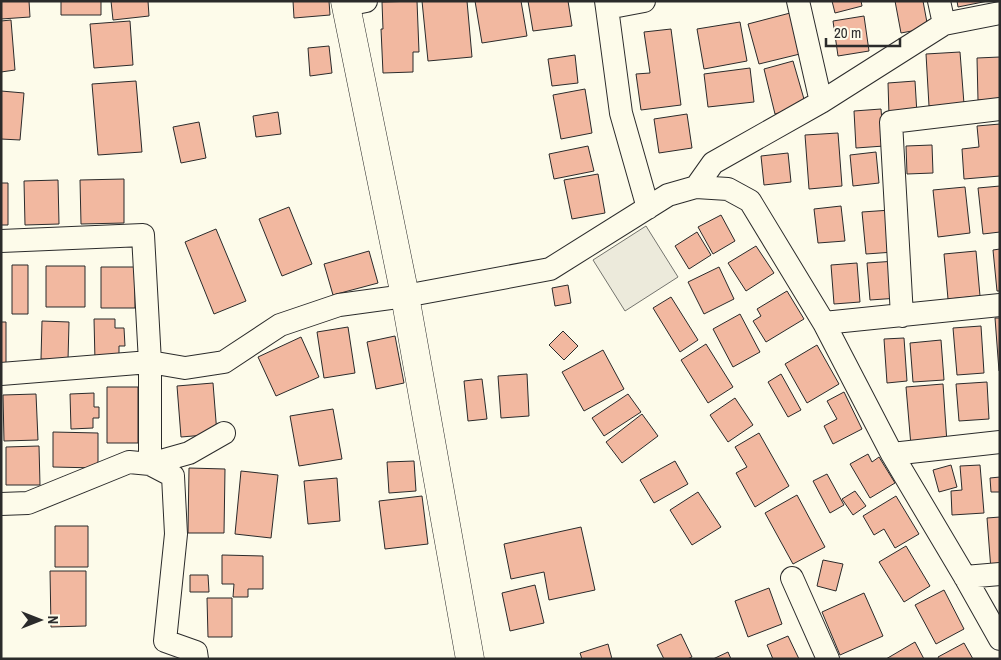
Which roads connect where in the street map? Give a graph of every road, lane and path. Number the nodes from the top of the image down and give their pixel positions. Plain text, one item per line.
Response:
1 (644, 1) edge
2 (798, 1) edge
3 (939, 1) edge
4 (352, 2) edge
5 (606, 5) edge
6 (1000, 13) edge
7 (944, 24) junction
8 (821, 102) junction
9 (1000, 109) edge
10 (696, 187) junction
11 (648, 208) junction
12 (1, 241) edge
13 (405, 296) junction
14 (1000, 305) edge
15 (902, 316) junction
16 (824, 323) junction
17 (150, 362) junction
18 (1, 374) edge
19 (224, 433) dead end
20 (1000, 442) edge
21 (892, 454) junction
22 (150, 464) junction
23 (1, 504) edge
24 (1000, 574) edge
25 (965, 577) junction
26 (792, 578) dead end
27 (1000, 639) edge
28 (197, 659) edge
29 (470, 659) edge
30 (828, 659) edge

1 - 5 street
2 - 8 street
3 - 7 street
4 - 13 street
5 - 11 street
6 - 7 street
7 - 8 street
8 - 10 street
9 - 15 street
10 - 11 street
10 - 16 street
11 - 13 street
12 - 17 street
13 - 17 street
13 - 29 street
14 - 15 street
15 - 16 street
16 - 21 street
17 - 18 street
17 - 22 street
19 - 22 street
20 - 21 street
21 - 25 street
22 - 23 street
22 - 28 street
24 - 25 street
25 - 27 street
26 - 30 street

